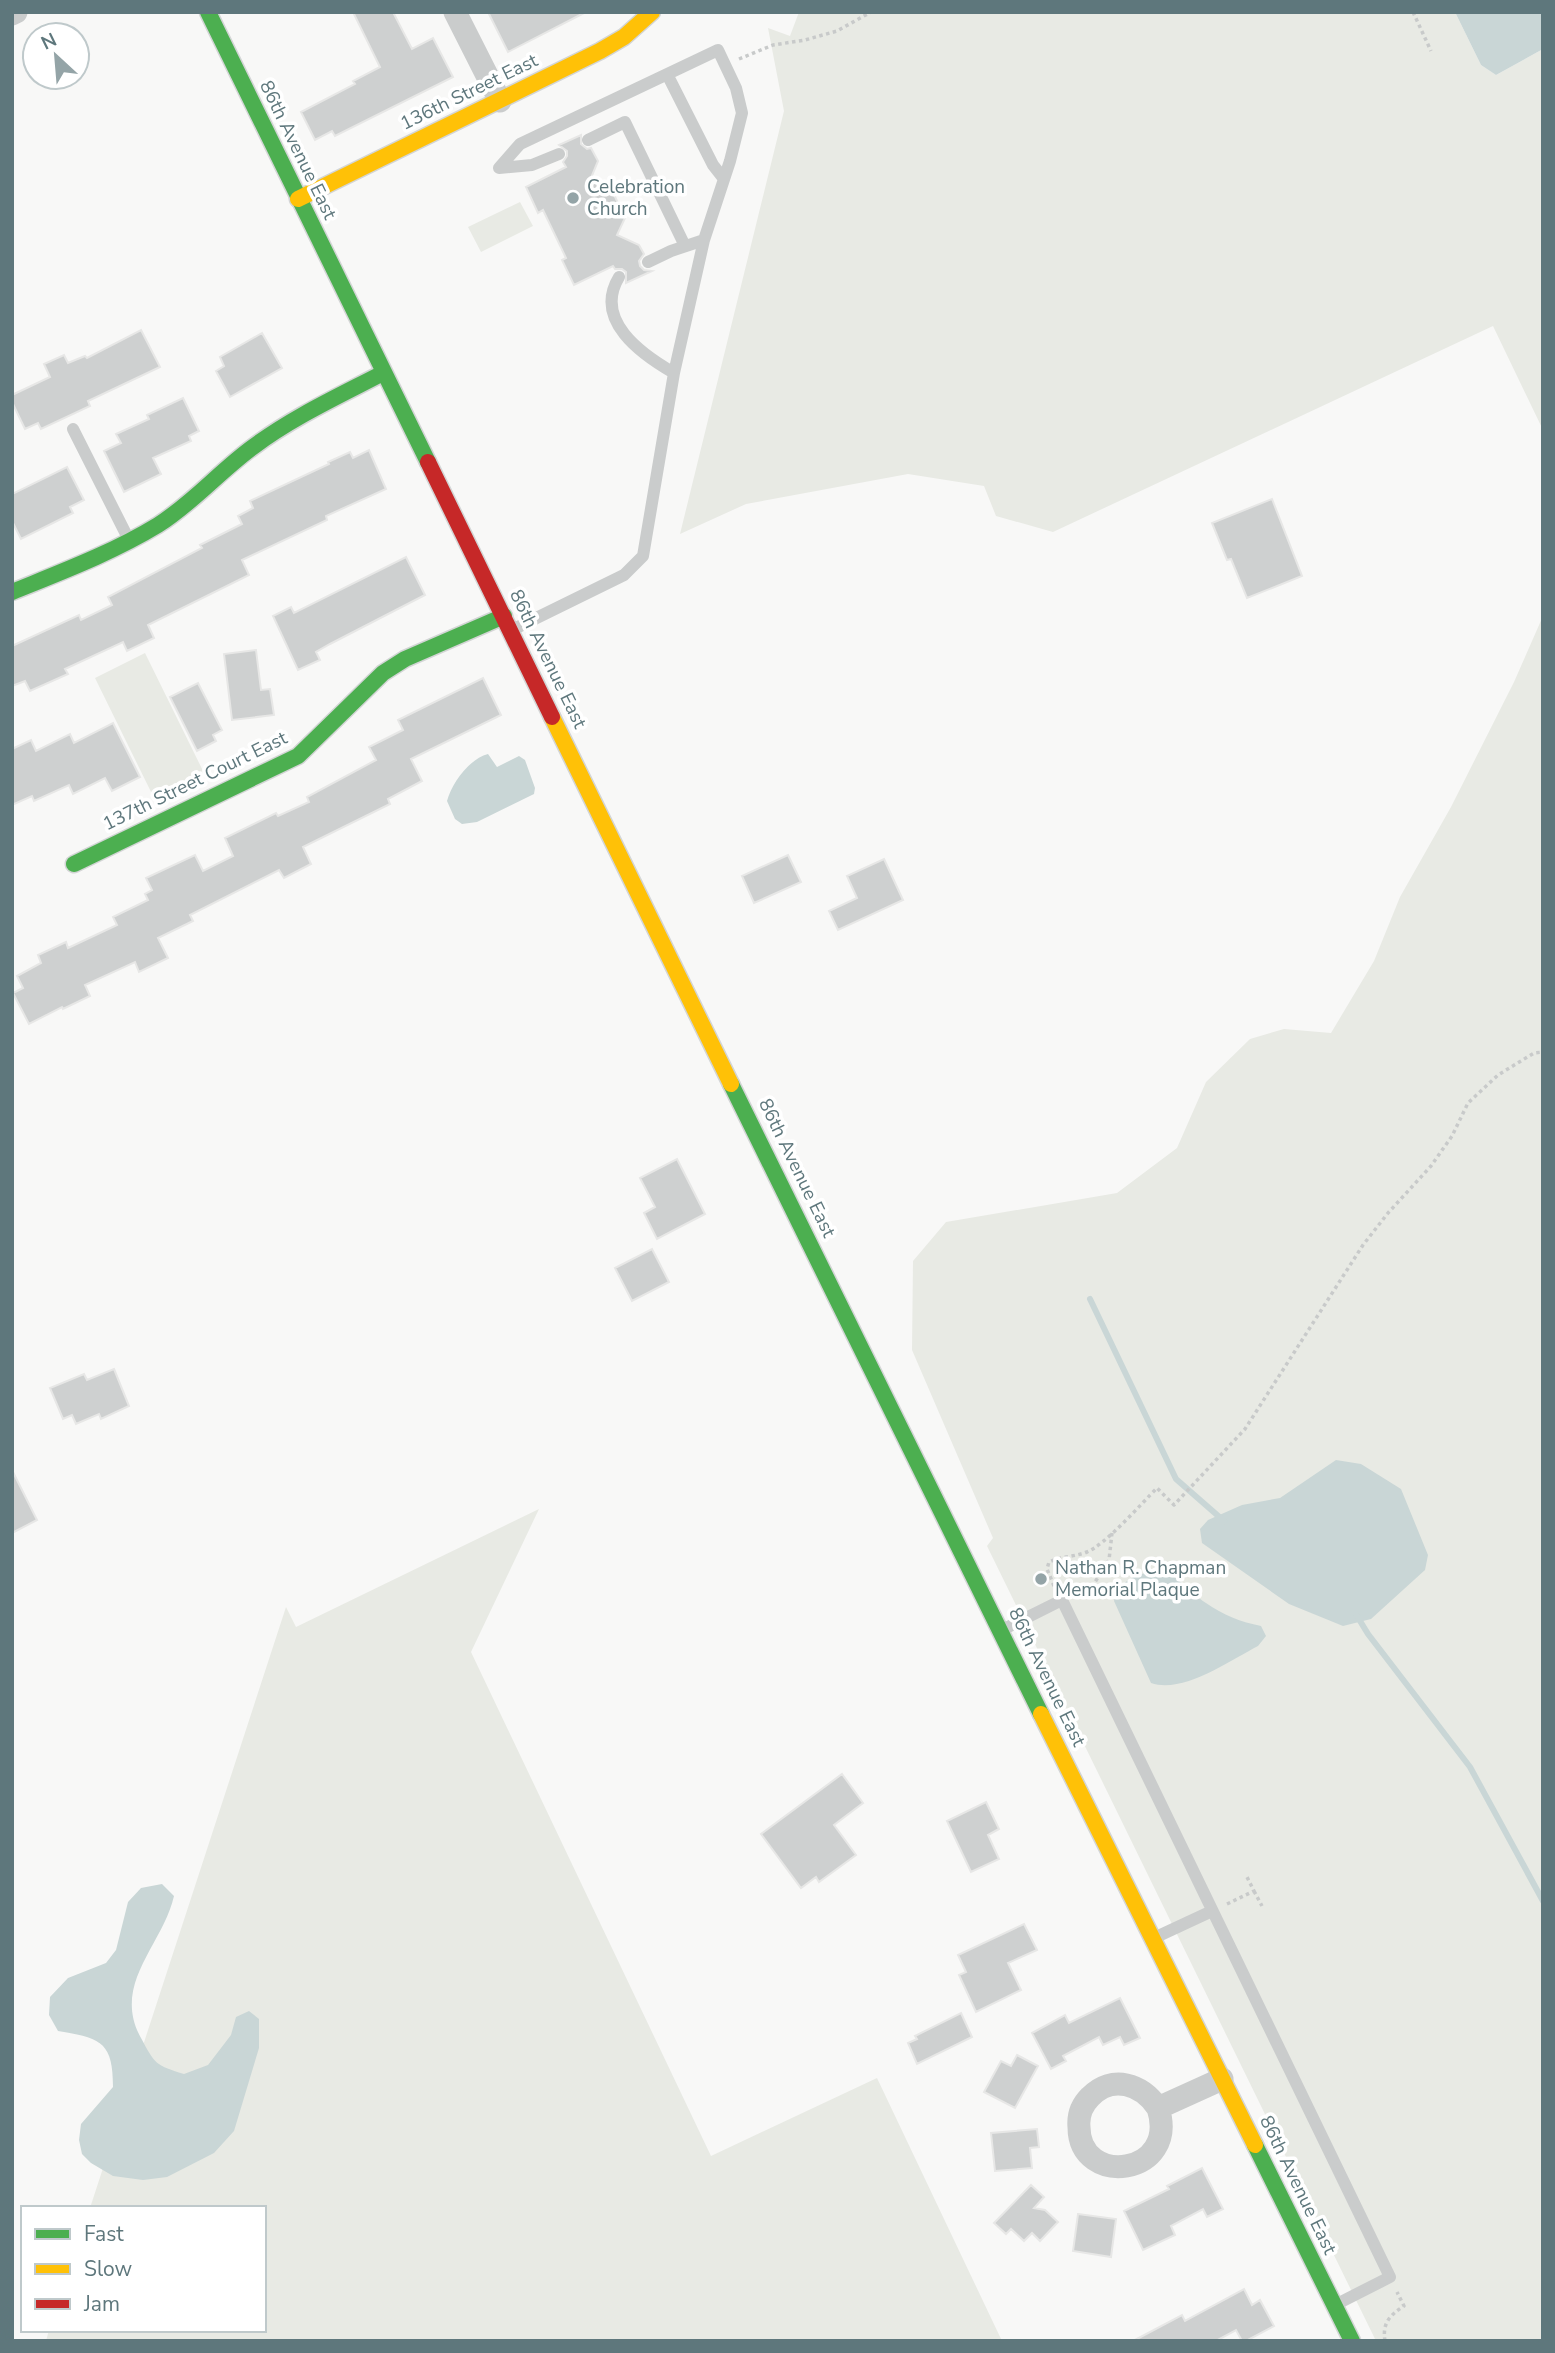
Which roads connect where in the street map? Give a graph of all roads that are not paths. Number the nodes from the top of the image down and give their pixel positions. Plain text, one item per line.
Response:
1 (208, 12) edge
2 (455, 12) edge
3 (652, 12) edge
4 (667, 74) junction
5 (615, 99) junction
6 (499, 100) junction
7 (625, 122) junction
8 (587, 140) dead end
9 (559, 154) dead end
10 (724, 179) junction
11 (298, 199) junction
12 (704, 240) junction
13 (685, 246) junction
14 (648, 262) dead end
15 (619, 277) dead end
16 (383, 373) junction
17 (674, 373) junction
18 (73, 429) dead end
19 (129, 540) junction
20 (12, 592) edge
21 (508, 623) junction
22 (74, 864) dead end
23 (1000, 1630) junction
24 (1212, 1910) junction
25 (1153, 1939) junction
26 (1222, 2079) junction
27 (1158, 2108) dead end
28 (1335, 2305) junction
29 (1351, 2341) edge

1 - 11 street, 86th Avenue East
2 - 6 street
3 - 6 street, 136th Street East
4 - 5 lane
4 - 10 lane
4 - 10 lane
5 - 7 lane
5 - 9 lane
6 - 11 street, 136th Street East
7 - 8 lane
7 - 13 lane
10 - 12 lane
11 - 16 street, 86th Avenue East
12 - 13 lane
12 - 17 lane
13 - 14 lane
15 - 17 lane
16 - 19 street
16 - 21 street, 86th Avenue East
17 - 21 lane
18 - 19 lane
19 - 20 street
21 - 22 street, 137th Street Court East
21 - 23 street, 86th Avenue East
23 - 24 lane
23 - 25 street, 86th Avenue East
24 - 25 lane
24 - 28 lane
25 - 26 street, 86th Avenue East
26 - 27 street
26 - 28 street, 86th Avenue East
28 - 29 street, 86th Avenue East

